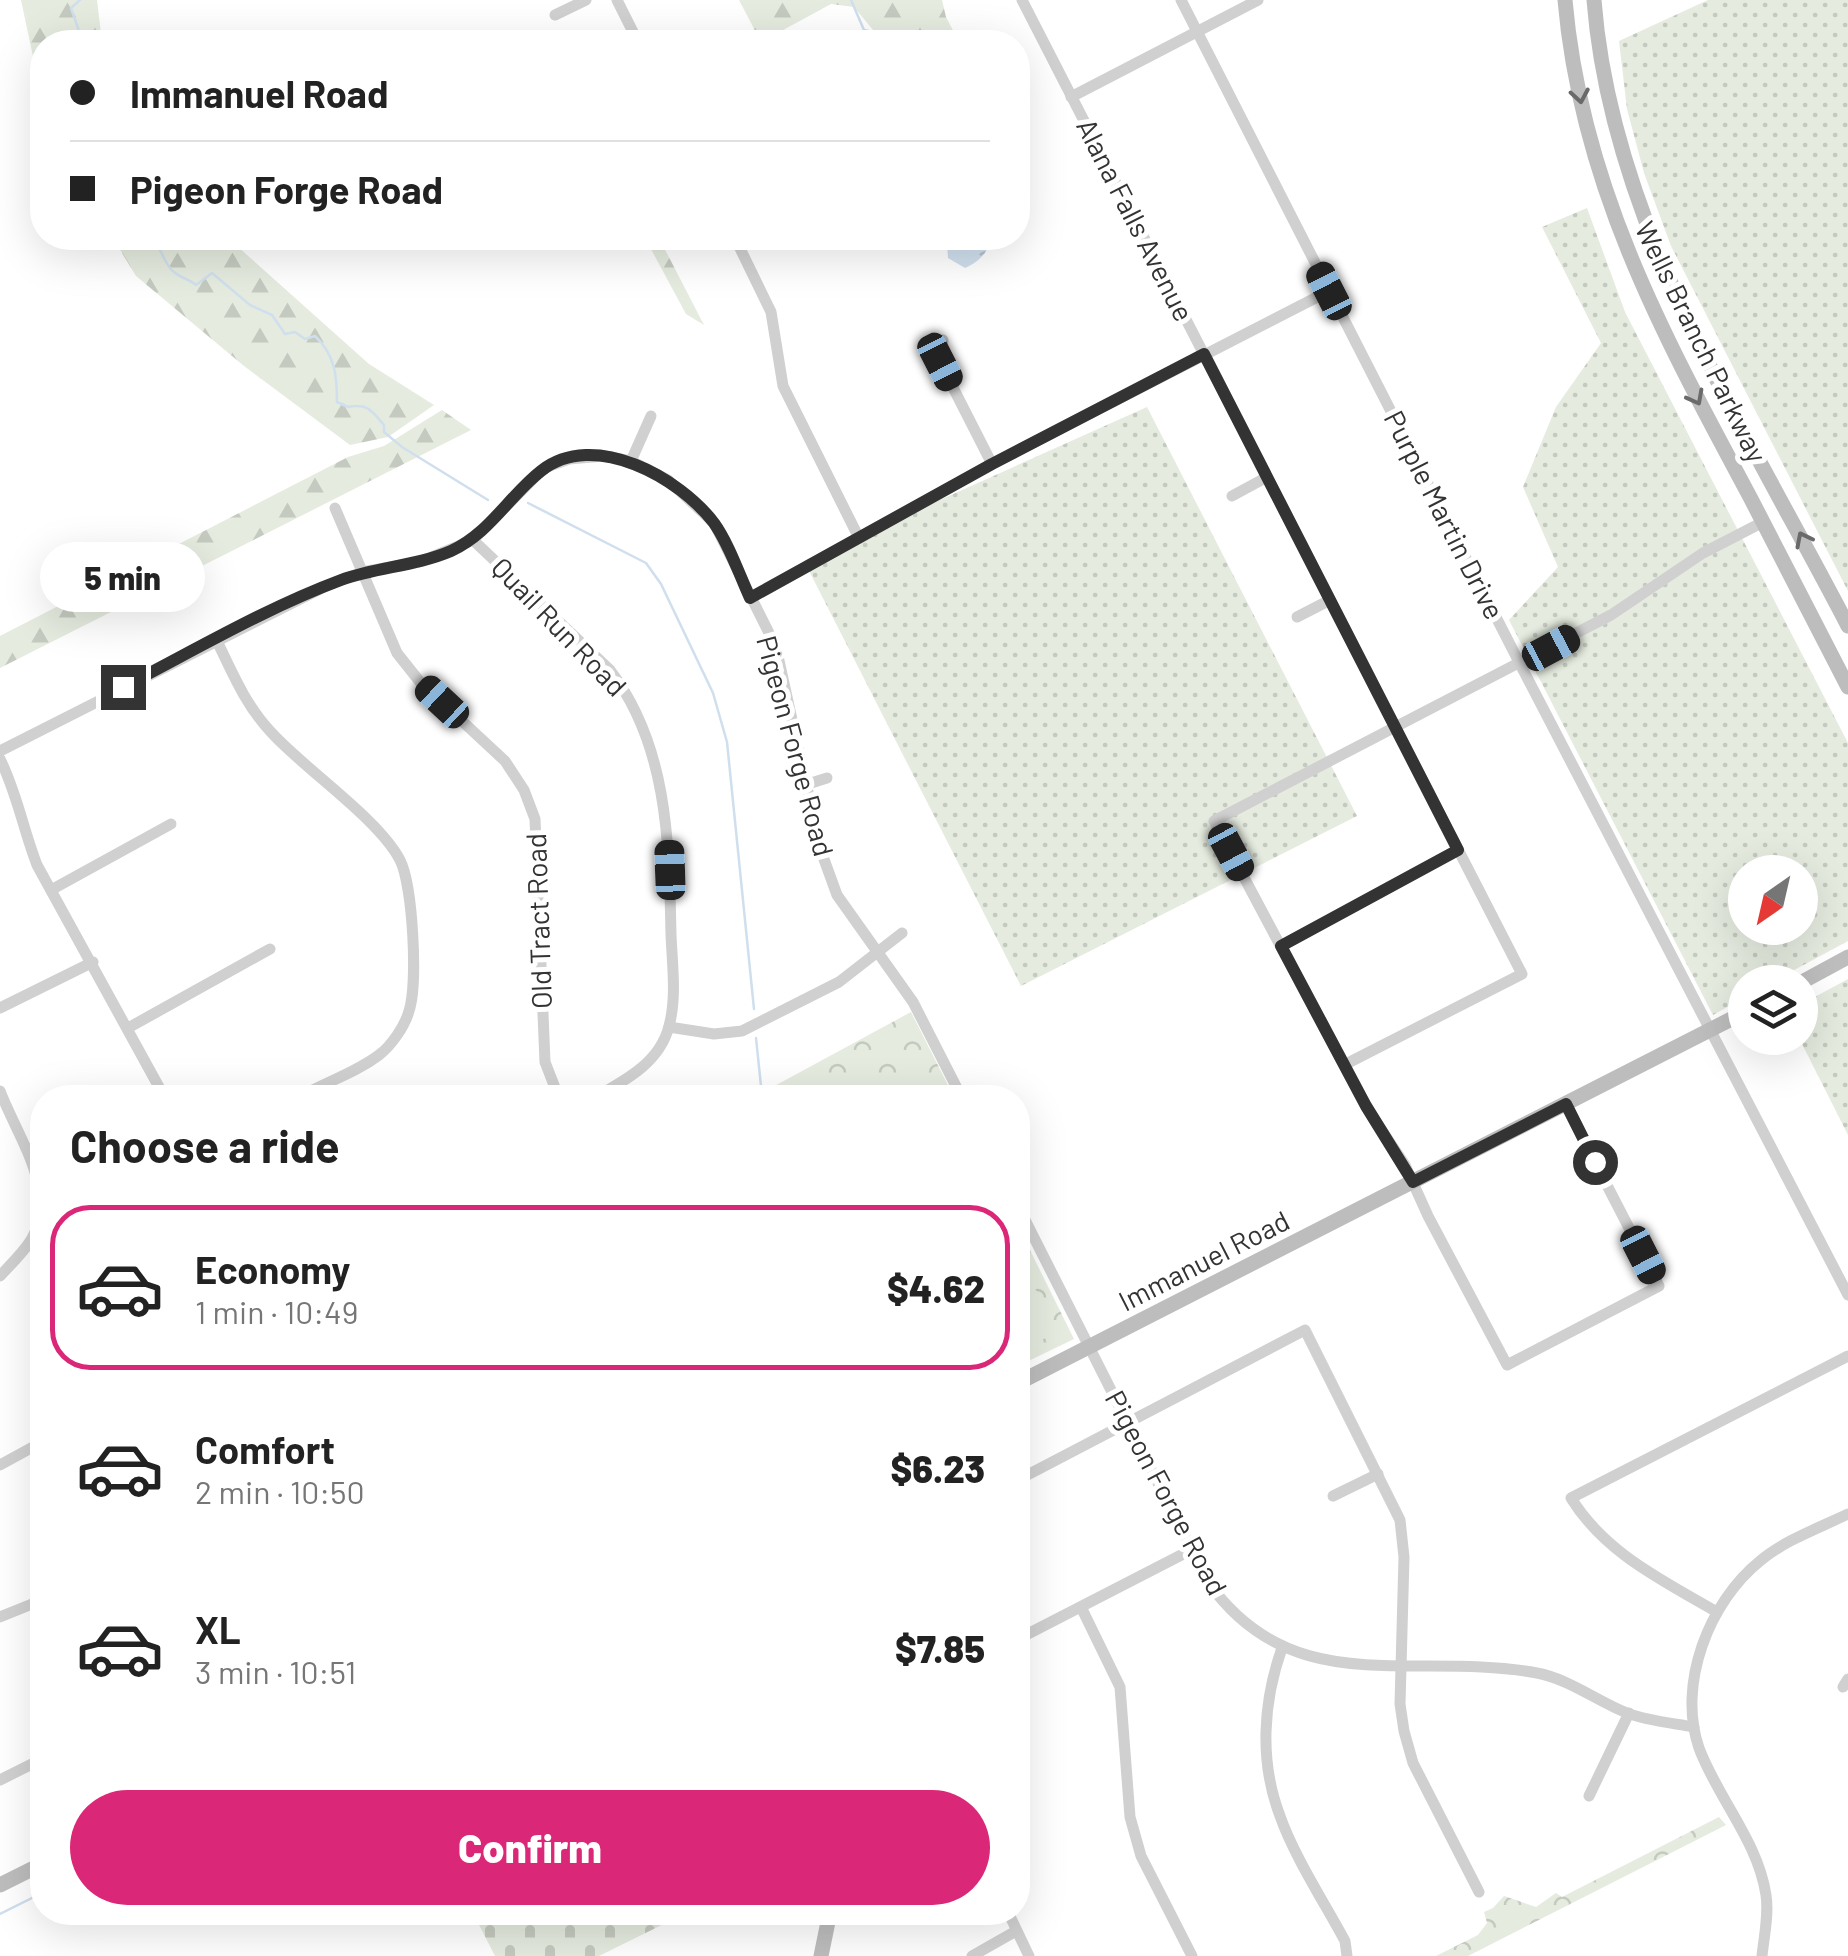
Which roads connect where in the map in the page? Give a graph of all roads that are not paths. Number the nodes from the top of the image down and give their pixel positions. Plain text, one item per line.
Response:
1 (586, 0) edge
2 (617, 0) edge
3 (1022, 0) edge
4 (1182, 0) edge
5 (1258, 0) edge
6 (1565, 0) edge
7 (1594, 0) edge
8 (555, 16) dead end
9 (632, 30) edge
10 (1198, 31) junction
11 (1070, 97) junction
12 (740, 250) edge
13 (1329, 291) junction
14 (943, 340) dead end
15 (1204, 354) junction
16 (652, 416) dead end
17 (630, 461) junction
18 (992, 464) junction
19 (1267, 477) junction
20 (1232, 496) dead end
21 (335, 508) dead end
22 (1763, 522) junction
23 (859, 538) junction
24 (474, 540) junction
25 (362, 572) junction
26 (750, 598) junction
27 (1330, 600) junction
28 (1297, 618) dead end
29 (1848, 626) edge
30 (216, 640) junction
31 (1520, 664) junction
32 (1848, 687) edge
33 (1394, 726) junction
34 (0, 751) edge
35 (0, 759) edge
36 (827, 778) dead end
37 (808, 784) junction
38 (170, 824) dead end
39 (1458, 850) junction
40 (51, 890) junction
41 (902, 933) dead end
42 (1281, 946) junction
43 (270, 950) dead end
44 (878, 954) junction
45 (1848, 958) edge
46 (93, 962) junction
47 (1818, 974) edge
48 (0, 1008) edge
49 (1728, 1021) edge
50 (669, 1027) junction
51 (128, 1028) junction
52 (1711, 1030) junction
53 (1344, 1065) junction
54 (158, 1085) edge
55 (326, 1085) edge
56 (553, 1085) edge
57 (617, 1085) edge
58 (955, 1085) edge
59 (0, 1091) edge
60 (1566, 1104) junction
61 (30, 1159) edge
62 (1413, 1182) junction
63 (1030, 1230) edge
64 (29, 1244) edge
65 (0, 1276) edge
66 (1848, 1294) edge
67 (1090, 1348) junction
68 (1848, 1356) edge
69 (1030, 1377) edge
70 (1128, 1424) junction
71 (30, 1448) edge
72 (0, 1464) edge
73 (1030, 1474) edge
74 (1378, 1474) junction
75 (1334, 1496) dead end
76 (1848, 1514) edge
77 (1191, 1550) junction
78 (30, 1605) edge
79 (1081, 1607) junction
80 (1717, 1612) junction
81 (0, 1617) edge
82 (1030, 1633) edge
83 (1282, 1648) junction
84 (1400, 1665) junction
85 (1629, 1713) junction
86 (1694, 1726) junction
87 (30, 1765) edge
88 (0, 1780) edge
89 (1589, 1796) dead end
90 (30, 1870) edge
91 (0, 1885) edge
92 (1479, 1892) dead end
93 (827, 1925) edge
94 (1013, 1925) edge
95 (1016, 1931) junction
96 (820, 1956) edge
97 (972, 1956) edge
98 (1029, 1956) edge
99 (1192, 1956) edge
100 (1347, 1956) edge
101 (1762, 1956) edge

1 - 8 street
2 - 9 street
3 - 11 street, Alana Falls Avenue
4 - 10 street, Purple Martin Drive
5 - 10 street
6 -> 22 street, Wells Branch Parkway
29 -> 7 street, Wells Branch Parkway
10 - 11 street
10 - 13 street, Purple Martin Drive
11 - 15 street, Alana Falls Avenue
12 - 23 street
13 - 15 street
13 - 31 street, Purple Martin Drive
14 - 18 street
15 - 18 street
15 - 19 street, Alana Falls Avenue
16 - 17 street
17 - 24 street, Pigeon Forge Road
17 - 26 street, Pigeon Forge Road
18 - 23 street
19 - 20 street
19 - 27 street, Alana Falls Avenue
21 - 25 street, Old Tract Road
22 - 31 street
22 - 32 street, Wells Branch Parkway
23 - 26 street
24 - 25 street, Pigeon Forge Road
24 - 50 street, Quail Run Road
25 - 30 street, Pigeon Forge Road
25 - 56 street, Old Tract Road
26 - 37 street, Pigeon Forge Road
27 - 28 street
27 - 33 street, Alana Falls Avenue
30 - 34 street, Pigeon Forge Road
30 - 55 street
31 - 33 street
31 - 52 street, Purple Martin Drive
33 - 39 street, Alana Falls Avenue
33 - 42 street
35 - 40 street
36 - 37 street
37 - 44 street, Pigeon Forge Road
38 - 40 street
39 - 42 street
39 - 53 street, Alana Falls Avenue
40 - 46 street
41 - 44 street
42 - 53 street
43 - 51 street
44 - 50 street
44 - 58 street, Pigeon Forge Road
45 - 47 street
46 - 48 street
46 - 51 street
49 - 52 street, Immanuel Road
50 - 57 street, Quail Run Road
51 - 54 street
52 - 60 street, Immanuel Road
52 - 66 street, Purple Martin Drive
53 - 62 street
59 - 61 street
60 - 62 street, Immanuel Road
60 - 62 street
62 - 67 street, Immanuel Road
63 - 67 street, Pigeon Forge Road
64 - 65 street
67 - 69 street, Immanuel Road
67 - 70 street, Pigeon Forge Road
68 - 80 street
70 - 73 street
70 - 74 street
70 - 77 street, Pigeon Forge Road
71 - 72 street
74 - 75 street
74 - 84 street
76 - 80 street
77 - 79 street
77 - 83 street, Pigeon Forge Road
78 - 81 street
79 - 82 street
79 - 99 street
80 - 86 street
83 - 84 street, Pigeon Forge Road
83 - 100 street
84 - 85 street, Pigeon Forge Road
84 - 92 street
85 - 86 street, Pigeon Forge Road
85 - 89 street
86 - 101 street
87 - 88 street
90 - 91 street
93 - 96 street
94 - 95 street
95 - 97 street
95 - 98 street

